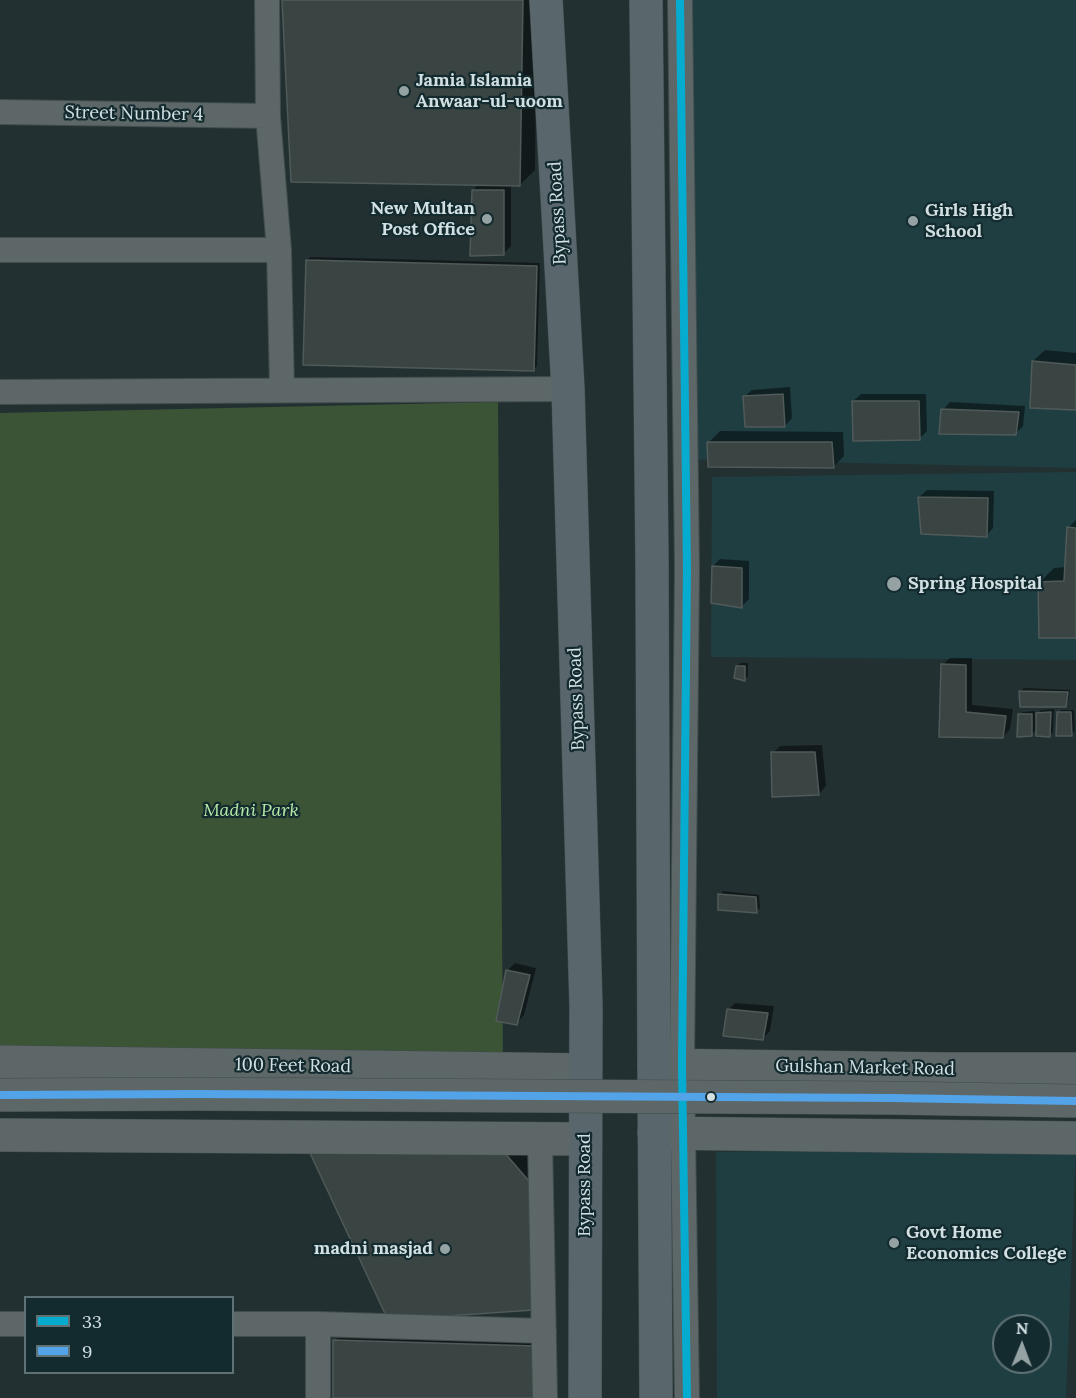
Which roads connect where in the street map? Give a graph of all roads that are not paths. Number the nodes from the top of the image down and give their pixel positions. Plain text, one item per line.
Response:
1 (267, 0) edge
2 (546, 0) edge
3 (646, 0) edge
4 (680, 0) edge
5 (0, 112) edge
6 (268, 116) junction
7 (0, 250) edge
8 (279, 250) junction
9 (568, 389) junction
10 (282, 390) junction
11 (0, 392) edge
12 (669, 787) junction
13 (0, 1062) edge
14 (668, 1065) junction
15 (1076, 1069) edge
16 (585, 1070) junction
17 (0, 1095) edge
18 (1076, 1101) edge
19 (669, 1134) junction
20 (0, 1135) edge
21 (1076, 1138) edge
22 (540, 1139) junction
23 (585, 1139) junction
24 (670, 1287) junction
25 (0, 1324) edge
26 (24, 1324) edge
27 (234, 1324) edge
28 (318, 1324) junction
29 (544, 1331) junction
30 (318, 1398) edge
31 (545, 1398) edge
32 (585, 1398) edge
33 (656, 1398) edge
34 (687, 1398) edge

1 - 6 street
2 - 9 main road, Bypass Road
3 - 12 main road
4 - 12 street
5 - 6 street, Street Number 4
6 - 8 street
7 - 8 street
8 - 10 street
9 - 10 street
9 - 16 main road, Bypass Road
10 - 11 street
12 - 14 main road
13 - 16 main road, 100 Feet Road
14 - 15 main road, Gulshan Market Road
14 - 19 main road
16 - 23 main road, Bypass Road
17 - 18 main road, Gulshan Market Road, bridge
19 - 21 main road
19 - 24 main road
20 - 22 main road
22 - 23 main road
22 - 29 street
23 - 32 main road, Bypass Road
24 - 33 main road
24 - 34 street
25 - 26 street
27 - 28 street
28 - 29 street
28 - 30 street
29 - 31 street

